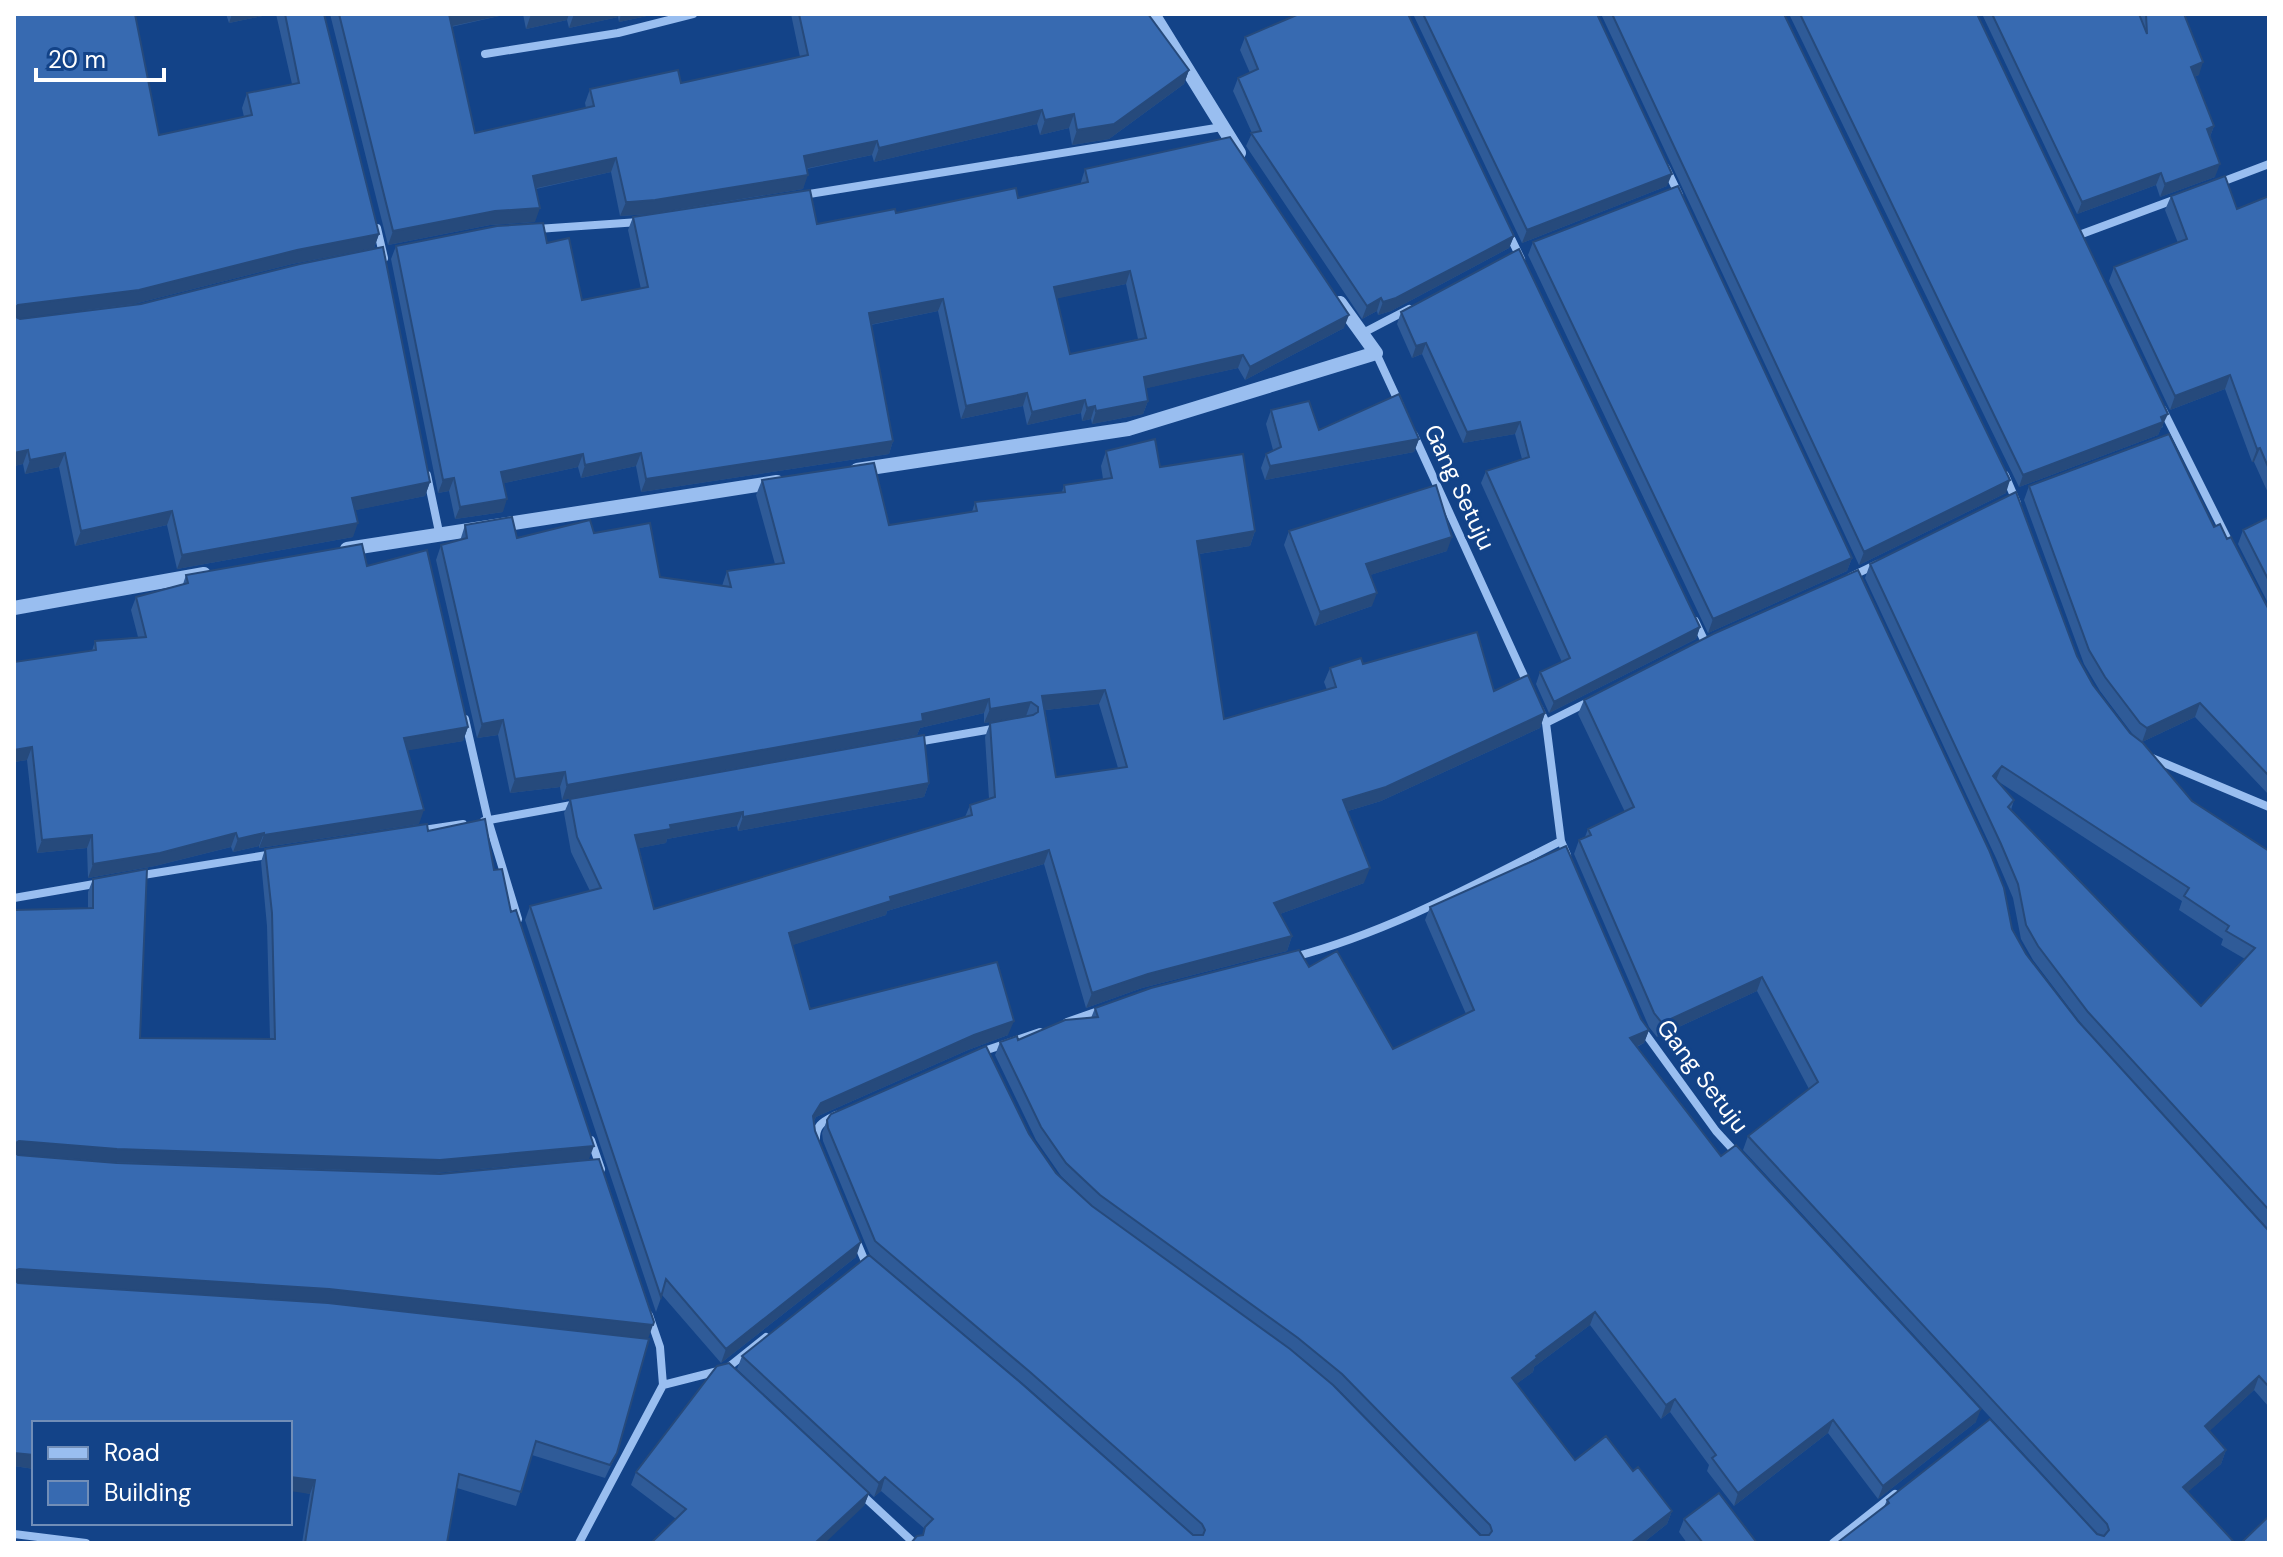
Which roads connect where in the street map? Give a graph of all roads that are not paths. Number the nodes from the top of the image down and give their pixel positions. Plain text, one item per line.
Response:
1 (693, 14) edge
2 (1153, 14) edge
3 (485, 54) dead end
4 (1222, 127) junction
5 (1664, 163) edge
6 (2269, 164) edge
7 (1248, 166) edge
8 (2211, 186) edge
9 (1677, 190) junction
10 (1662, 195) edge
11 (790, 197) edge
12 (2182, 197) edge
13 (1683, 204) edge
14 (651, 221) edge
15 (2073, 221) edge
16 (376, 224) edge
17 (1504, 224) edge
18 (520, 230) edge
19 (2079, 235) junction
20 (1532, 246) edge
21 (2086, 249) edge
22 (396, 251) edge
23 (1517, 252) junction
24 (383, 254) junction
25 (368, 257) edge
26 (1504, 259) edge
27 (1524, 266) edge
28 (386, 269) edge
29 (1335, 296) edge
30 (1413, 307) edge
31 (1361, 335) junction
32 (1376, 353) junction
33 (2161, 407) edge
34 (1402, 410) edge
35 (1409, 424) edge
36 (2175, 436) junction
37 (2160, 441) edge
38 (2001, 468) edge
39 (426, 470) edge
40 (846, 472) edge
41 (799, 479) edge
42 (2029, 490) edge
43 (2015, 496) junction
44 (2002, 503) edge
45 (2020, 510) edge
46 (430, 539) junction
47 (329, 552) edge
48 (1849, 561) edge
49 (2239, 561) edge
50 (1882, 562) edge
51 (219, 571) edge
52 (1855, 575) junction
53 (1842, 581) edge
54 (1862, 589) edge
55 (14, 608) edge
56 (1691, 614) edge
57 (1719, 636) edge
58 (1705, 642) junction
59 (1692, 649) edge
60 (1599, 696) edge
61 (464, 715) edge
62 (1546, 723) junction
63 (1011, 725) edge
64 (906, 745) edge
65 (2141, 750) edge
66 (582, 803) edge
67 (2269, 807) edge
68 (488, 820) junction
69 (410, 832) edge
70 (1561, 841) junction
71 (285, 852) edge
72 (1574, 870) edge
73 (120, 880) edge
74 (105, 882) edge
75 (14, 898) edge
76 (522, 932) edge
77 (1281, 960) edge
78 (1115, 1005) edge
79 (1637, 1015) edge
80 (1058, 1025) edge
81 (1043, 1030) edge
82 (985, 1051) junction
83 (971, 1056) edge
84 (992, 1064) edge
85 (849, 1110) edge
86 (590, 1136) edge
87 (822, 1157) edge
88 (599, 1165) junction
89 (1749, 1166) edge
90 (584, 1167) edge
91 (604, 1181) edge
92 (852, 1230) edge
93 (864, 1259) junction
94 (853, 1268) edge
95 (876, 1269) edge
96 (645, 1302) edge
97 (772, 1332) edge
98 (645, 1345) edge
99 (660, 1347) junction
100 (726, 1369) junction
101 (737, 1379) edge
102 (663, 1385) junction
103 (847, 1481) edge
104 (1908, 1484) edge
105 (14, 1534) edge
106 (86, 1543) edge
107 (579, 1543) edge
108 (914, 1543) edge
109 (1833, 1543) edge

1 - 3 street
2 - 4 street
4 - 7 street
4 - 11 street
5 - 9 street
6 - 8 street
9 - 10 street
9 - 13 street
12 - 19 street
14 - 18 street
15 - 19 street
16 - 24 street
17 - 23 street
19 - 21 street
20 - 23 street
22 - 24 street
23 - 26 street
23 - 27 street
24 - 25 street
24 - 28 street
29 - 31 street
30 - 31 street
31 - 32 street
32 - 34 street, Gang Setuju
32 - 40 street
33 - 36 street
35 - 62 street, Gang Setuju
36 - 37 street
36 - 49 street
38 - 43 street
39 - 46 street
41 - 46 street
42 - 43 street
43 - 44 street
43 - 45 street
46 - 47 street
48 - 52 street
50 - 52 street
51 - 55 street
52 - 53 street
52 - 54 street
56 - 58 street
57 - 58 street
58 - 59 street
60 - 62 street
61 - 68 street
62 - 70 street, Gang Setuju
63 - 64 street
65 - 67 street
66 - 68 street
68 - 69 street
68 - 76 street
70 - 72 street, Gang Setuju
70 - 77 street
71 - 73 street
74 - 75 street
78 - 80 street
79 - 89 street, Gang Setuju
81 - 82 street
82 - 83 street
82 - 84 street
85 - 87 street
86 - 88 street
88 - 90 street
88 - 91 street
92 - 93 street
93 - 94 street
93 - 95 street
96 - 99 street
97 - 100 street
98 - 99 street
99 - 102 street
100 - 101 street
100 - 102 street
102 - 107 street
103 - 108 street
104 - 109 street
105 - 106 street

